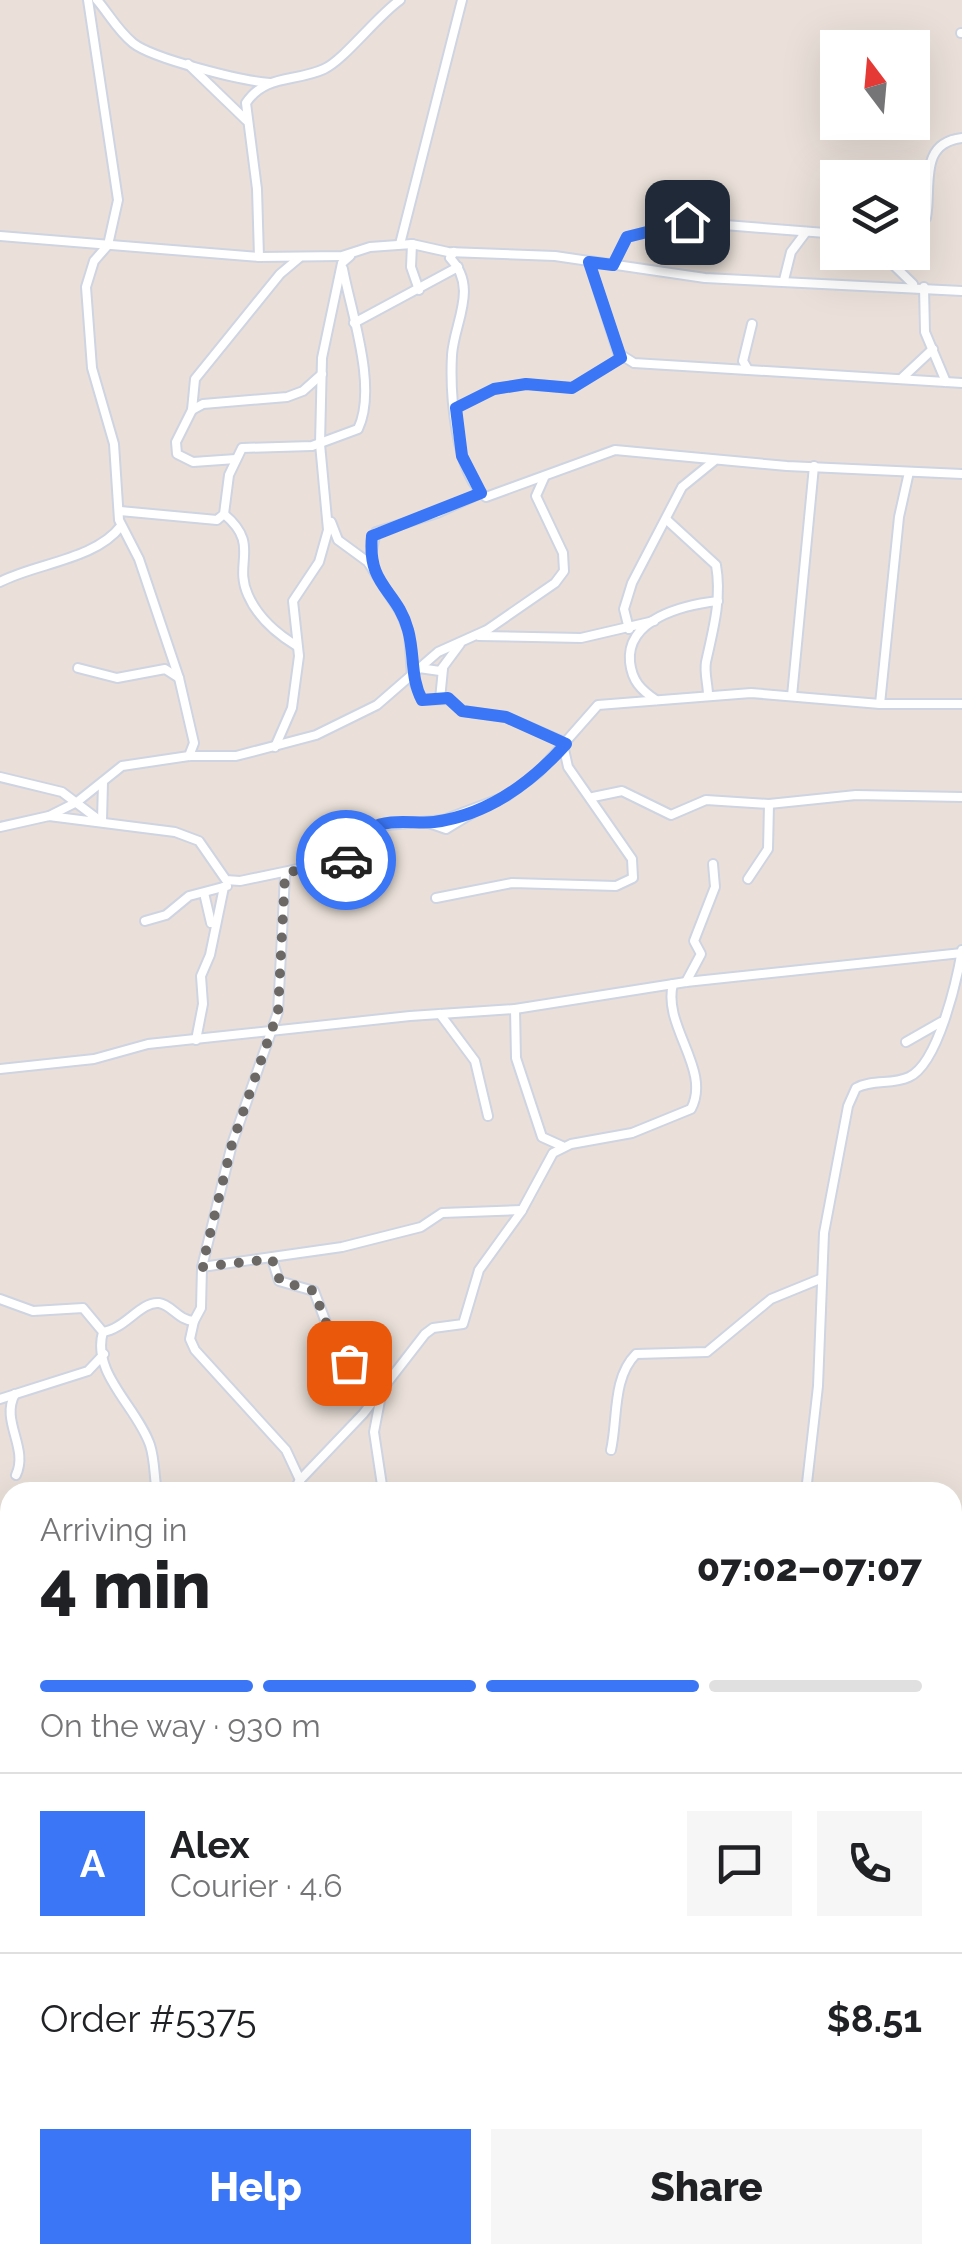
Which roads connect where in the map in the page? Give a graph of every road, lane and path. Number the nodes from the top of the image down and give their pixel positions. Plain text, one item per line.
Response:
1 (88, 0) edge
2 (97, 0) edge
3 (400, 0) edge
4 (462, 0) edge
5 (188, 64) junction
6 (270, 82) junction
7 (246, 120) junction
8 (962, 138) edge
9 (930, 181) edge
10 (806, 232) junction
11 (820, 233) edge
12 (0, 236) edge
13 (108, 244) junction
14 (400, 244) junction
15 (412, 244) junction
16 (454, 252) junction
17 (353, 253) junction
18 (259, 257) junction
19 (300, 258) junction
20 (589, 262) junction
21 (342, 264) junction
22 (613, 265) junction
23 (458, 267) junction
24 (901, 270) edge
25 (784, 280) junction
26 (920, 287) junction
27 (419, 290) junction
28 (962, 291) edge
29 (354, 322) junction
30 (752, 324) dead end
31 (933, 349) junction
32 (621, 358) junction
33 (747, 368) junction
34 (322, 374) junction
35 (902, 378) junction
36 (946, 382) junction
37 (962, 383) edge
38 (456, 408) junction
39 (192, 410) junction
40 (320, 444) junction
41 (236, 459) junction
42 (714, 460) junction
43 (814, 466) junction
44 (909, 472) junction
45 (962, 474) edge
46 (545, 476) junction
47 (481, 493) junction
48 (120, 511) junction
49 (224, 514) junction
50 (328, 515) junction
51 (668, 521) junction
52 (121, 526) junction
53 (370, 564) junction
54 (0, 582) edge
55 (718, 601) junction
56 (654, 621) junction
57 (629, 629) junction
58 (474, 636) junction
59 (462, 641) junction
60 (298, 646) junction
61 (78, 668) dead end
62 (419, 668) junction
63 (443, 669) junction
64 (412, 677) junction
65 (180, 678) junction
66 (708, 695) junction
67 (792, 696) junction
68 (440, 700) junction
69 (656, 700) junction
70 (880, 704) junction
71 (962, 704) edge
72 (194, 743) junction
73 (566, 744) junction
74 (275, 747) junction
75 (189, 756) junction
76 (206, 757) junction
77 (0, 777) edge
78 (103, 782) junction
79 (593, 797) junction
80 (962, 798) edge
81 (77, 802) junction
82 (769, 804) junction
83 (49, 816) junction
84 (102, 822) junction
85 (0, 828) edge
86 (713, 864) dead end
87 (285, 875) junction
88 (748, 879) dead end
89 (240, 882) junction
90 (224, 887) junction
91 (204, 893) junction
92 (436, 898) dead end
93 (145, 921) dead end
94 (213, 931) junction
95 (962, 952) edge
96 (686, 982) junction
97 (672, 984) junction
98 (516, 1009) junction
99 (278, 1012) junction
100 (440, 1014) junction
101 (943, 1020) junction
102 (289, 1028) junction
103 (274, 1031) junction
104 (196, 1040) junction
105 (906, 1042) dead end
106 (0, 1070) edge
107 (488, 1116) dead end
108 (564, 1147) junction
109 (522, 1210) junction
110 (272, 1259) junction
111 (202, 1267) junction
112 (820, 1279) junction
113 (0, 1299) edge
114 (194, 1321) junction
115 (103, 1332) junction
116 (104, 1354) junction
117 (88, 1371) junction
118 (108, 1376) junction
119 (382, 1390) junction
120 (15, 1394) junction
121 (0, 1399) edge
122 (610, 1450) dead end
123 (16, 1475) dead end
124 (300, 1480) joint
125 (155, 1482) edge
126 (382, 1482) edge
127 (807, 1482) edge

1 - 13 street
2 - 5 street
3 - 6 street
4 - 14 street
5 - 6 street
5 - 7 street
6 - 7 street
7 - 18 street
8 - 9 street
10 - 11 street
10 - 22 street
10 - 25 street
12 - 13 street
13 - 18 street
13 - 48 street
14 - 15 street
14 - 17 street
15 - 16 street
15 - 27 street
16 - 20 street
16 - 23 street
17 - 19 street
17 - 21 street
18 - 19 street
19 - 39 street
20 - 22 street
20 - 32 street
21 - 29 street
21 - 34 street
22 - 25 street
23 - 27 street
23 - 38 street
24 - 26 street
25 - 26 street
26 - 28 street
26 - 31 street
27 - 29 street
29 - 40 street
30 - 33 street
31 - 35 street
31 - 36 street
32 - 33 street
32 - 38 street
33 - 35 street
34 - 39 street
34 - 40 street
35 - 36 street
36 - 37 street
38 - 47 street
39 - 41 street
40 - 41 street
40 - 50 street
41 - 49 street
42 - 43 street
42 - 46 street
42 - 51 street
43 - 44 street
43 - 67 street
44 - 45 street
44 - 70 street
46 - 47 street
46 - 58 street
47 - 53 street
48 - 49 street
48 - 52 street
49 - 60 street
50 - 53 street
50 - 60 street
51 - 55 street
51 - 57 street
52 - 54 street
52 - 65 street
53 - 64 street
55 - 56 street
55 - 66 street
56 - 57 street
56 - 69 street
57 - 58 street
58 - 59 street
59 - 62 street
59 - 63 street
60 - 74 street
61 - 65 street
62 - 63 street
62 - 64 street
63 - 68 street
64 - 68 street
64 - 74 street
65 - 72 street
66 - 67 street
66 - 69 street
67 - 70 street
68 - 73 street
69 - 73 street
70 - 71 street
72 - 75 street
72 - 76 street
73 - 79 street
73 - 87 street
74 - 76 street
75 - 76 street
75 - 78 street
77 - 81 street
78 - 81 street
78 - 84 street
79 - 82 street
79 - 92 street
80 - 82 street
81 - 83 street
81 - 84 street
82 - 88 street
83 - 84 street
83 - 85 street
84 - 89 street
86 - 96 street
87 - 89 street
87 - 99 street
89 - 90 street
90 - 91 street
90 - 94 street
91 - 93 street
91 - 94 street
94 - 104 street
95 - 96 street
95 - 101 street
96 - 97 street
97 - 98 street
97 - 108 street
98 - 100 street
98 - 108 street
99 - 102 street
99 - 103 street
100 - 102 street
100 - 107 street
101 - 105 street
101 - 112 street
102 - 103 street
103 - 104 street
103 - 111 street
104 - 106 street
108 - 109 street
109 - 110 street
109 - 119 street
110 - 111 street
110 - 119 street
111 - 114 street
112 - 122 street
112 - 127 street
113 - 115 street
114 - 115 street
114 - 124 street
115 - 116 street
116 - 117 street
116 - 118 street
117 - 118 street
117 - 120 street
118 - 125 street
119 - 124 street
119 - 126 street
120 - 121 street
120 - 123 street

